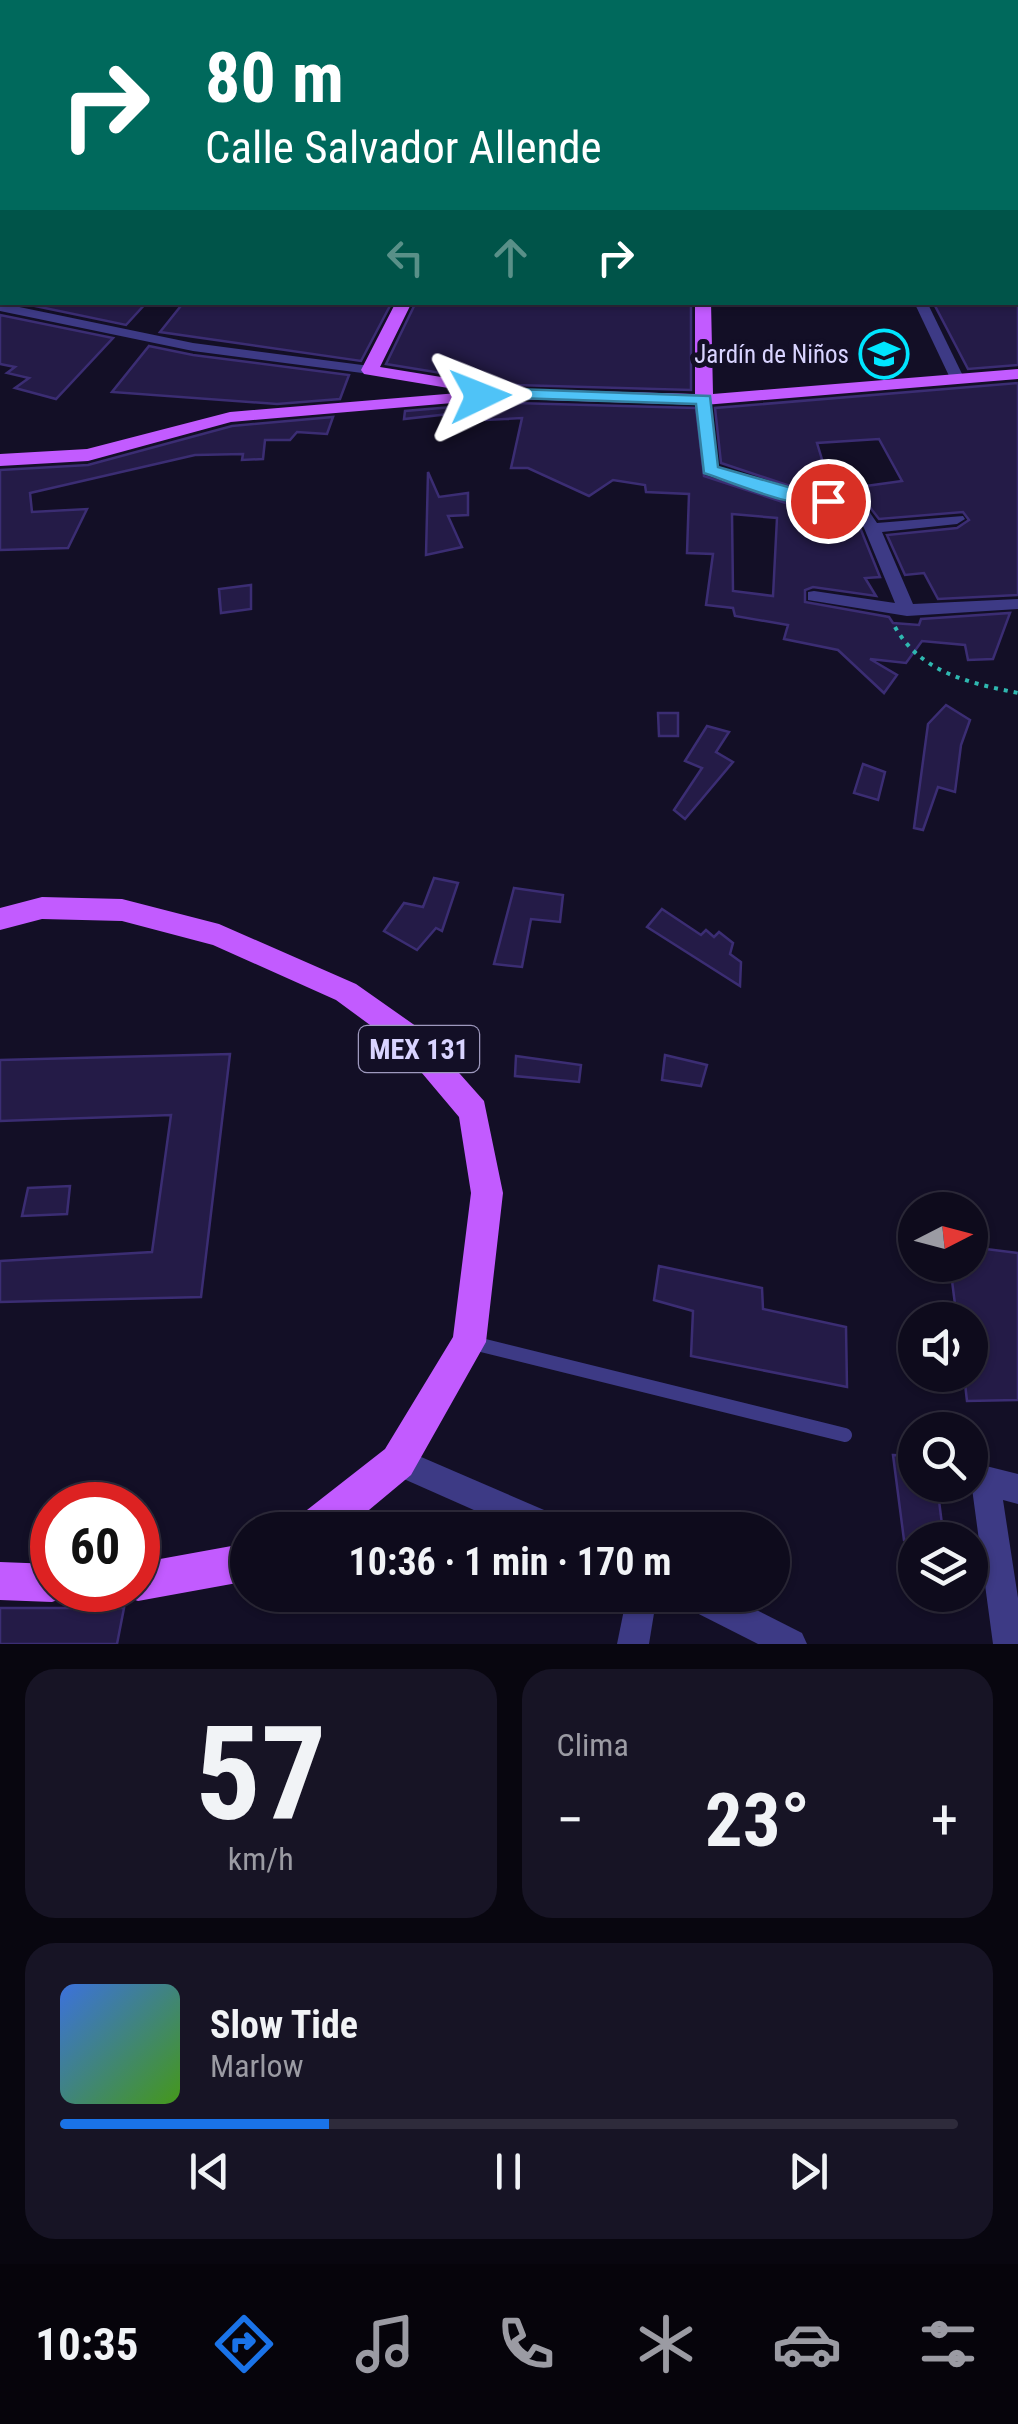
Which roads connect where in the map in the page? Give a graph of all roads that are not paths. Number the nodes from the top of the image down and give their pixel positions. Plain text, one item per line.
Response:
1 (14, 305) edge
2 (402, 305) edge
3 (703, 305) edge
4 (921, 305) edge
5 (370, 370) junction
6 (1018, 374) edge
7 (957, 378) junction
8 (515, 394) junction
9 (704, 400) junction
10 (0, 460) edge
11 (957, 519) dead end
12 (872, 528) junction
13 (814, 596) dead end
14 (1018, 604) edge
15 (907, 610) junction
16 (0, 919) edge
17 (469, 1342) junction
18 (845, 1435) dead end
19 (398, 1462) junction
20 (1018, 1489) edge
21 (338, 1512) edge
22 (513, 1512) edge
23 (230, 1565) edge
24 (160, 1578) edge
25 (0, 1581) edge
26 (30, 1582) edge
27 (639, 1612) edge
28 (728, 1612) edge
29 (633, 1644) edge
30 (791, 1644) edge
31 (1008, 1644) edge

1 - 5 street
2 - 5 main road
3 - 9 main road
4 - 7 street
5 - 8 main road
6 - 7 main road
7 - 9 main road
8 - 9 main road
8 - 10 main road
9 - 12 street
11 - 12 street
12 - 15 street
13 - 15 street
14 - 15 street
16 - 17 main road, MEX 131
17 - 18 lane
17 - 19 main road, MEX 131
19 - 21 main road, MEX 131
19 - 22 street
20 - 31 street
23 - 24 main road
25 - 26 main road
27 - 29 street
28 - 30 street

